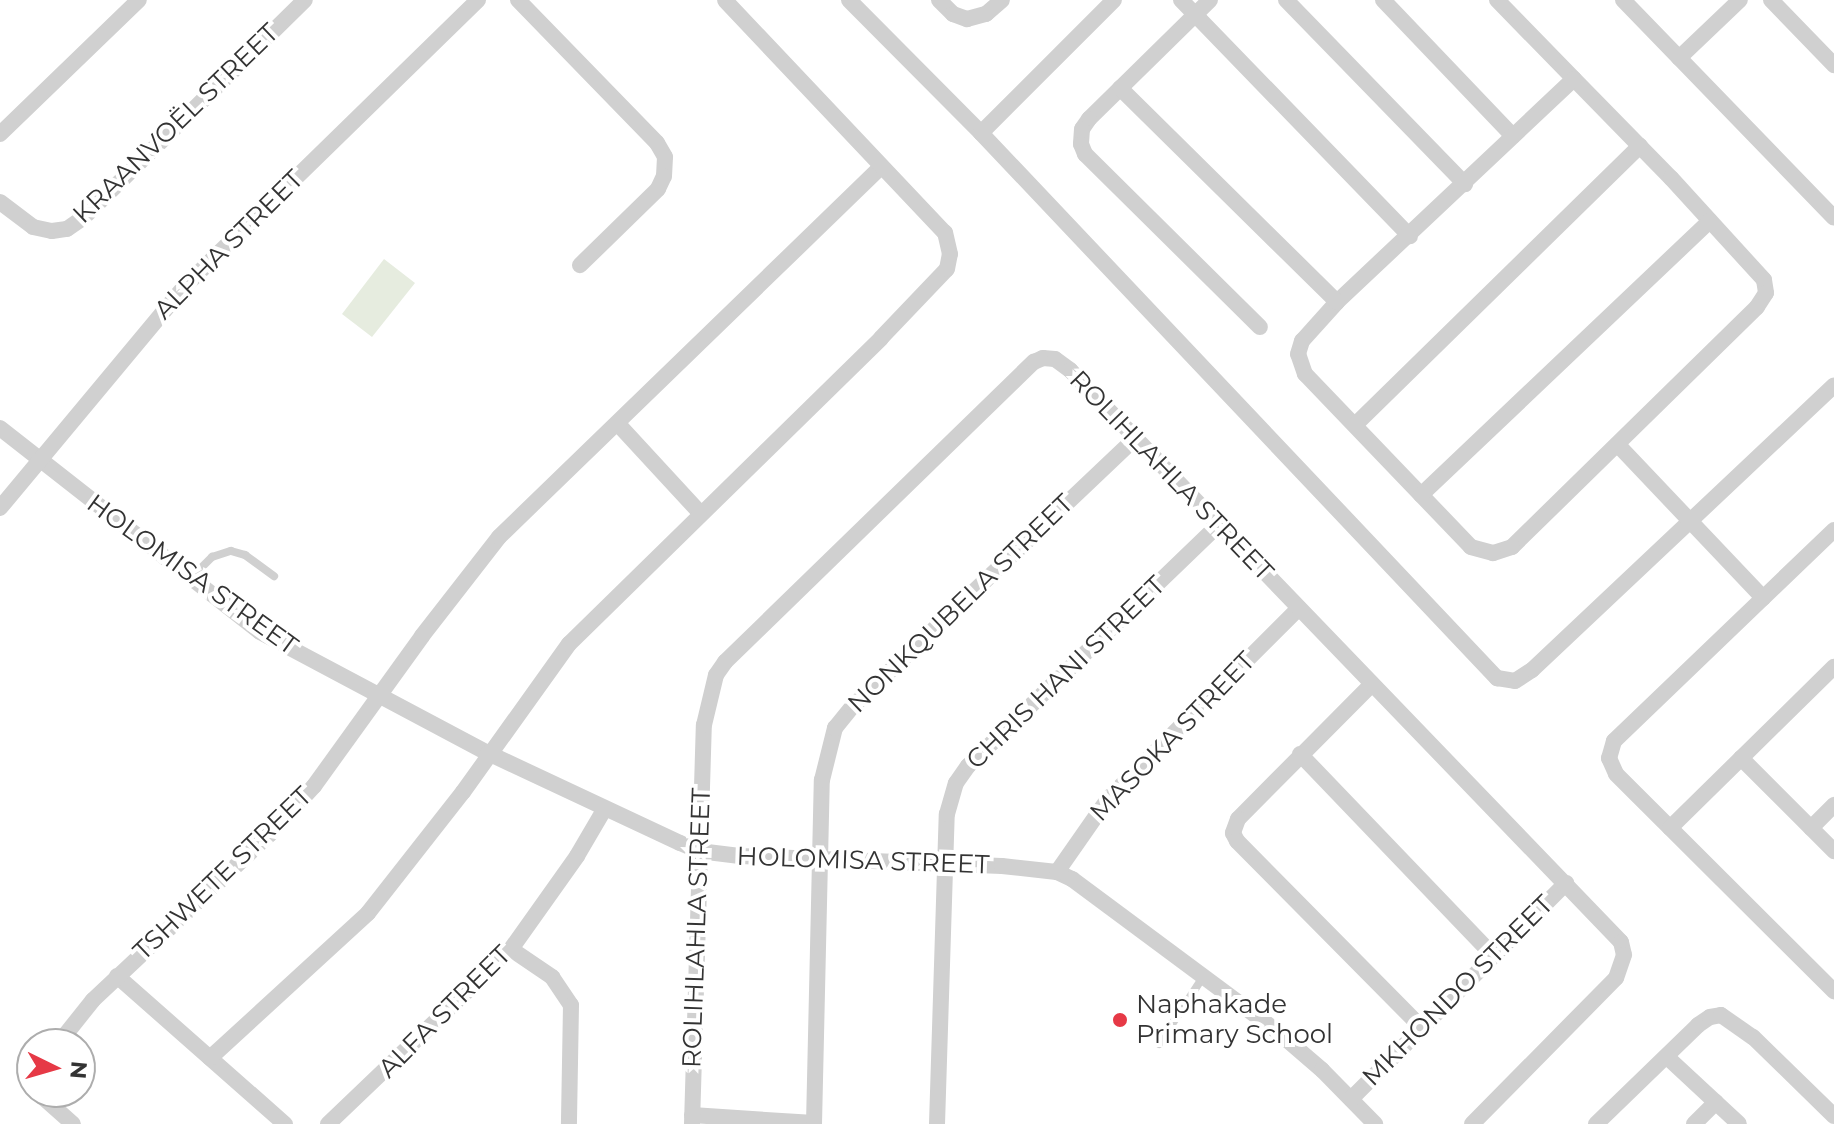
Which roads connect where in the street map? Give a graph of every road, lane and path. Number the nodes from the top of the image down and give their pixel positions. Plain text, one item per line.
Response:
1 (139, 0) edge
2 (305, 0) edge
3 (478, 0) edge
4 (518, 0) edge
5 (725, 0) edge
6 (849, 0) edge
7 (939, 0) edge
8 (1002, 0) edge
9 (1114, 0) edge
10 (1181, 0) edge
11 (1210, 0) edge
12 (1286, 0) edge
13 (1383, 0) edge
14 (1497, 0) edge
15 (1623, 0) edge
16 (1740, 0) edge
17 (1771, 0) edge
18 (1194, 14) junction
19 (1679, 58) junction
20 (1834, 65) edge
21 (1574, 79) junction
22 (1120, 88) junction
23 (981, 133) junction
24 (0, 134) edge
25 (1513, 136) junction
26 (1640, 146) junction
27 (881, 167) junction
28 (1465, 184) junction
29 (0, 202) edge
30 (1834, 218) edge
31 (1710, 221) junction
32 (1410, 236) junction
33 (580, 265) dead end
34 (1337, 302) junction
35 (1260, 327) dead end
36 (1834, 385) edge
37 (618, 424) junction
38 (1355, 425) junction
39 (0, 428) edge
40 (1134, 439) junction
41 (1618, 445) junction
42 (38, 460) junction
43 (1421, 495) junction
44 (0, 508) edge
45 (701, 514) junction
46 (1691, 522) junction
47 (1217, 526) junction
48 (1834, 530) edge
49 (274, 576) dead end
50 (191, 579) junction
51 (1763, 598) junction
52 (1299, 608) junction
53 (1834, 667) edge
54 (1372, 684) junction
55 (380, 696) junction
56 (488, 753) junction
57 (1300, 754) junction
58 (1741, 758) junction
59 (1834, 805) edge
60 (604, 810) junction
61 (1670, 828) junction
62 (1811, 828) junction
63 (699, 851) junction
64 (1834, 851) edge
65 (820, 859) junction
66 (947, 864) junction
67 (1057, 872) junction
68 (1566, 883) junction
69 (511, 949) junction
70 (1494, 956) junction
71 (117, 976) junction
72 (1204, 976) junction
73 (1834, 991) edge
74 (72, 1028) edge
75 (1422, 1028) junction
76 (1159, 1044) dead end
77 (1667, 1057) junction
78 (210, 1058) junction
79 (1351, 1099) junction
80 (1716, 1102) junction
81 (55, 1108) edge
82 (1834, 1116) edge
83 (692, 1119) edge
84 (814, 1123) edge
85 (73, 1124) edge
86 (285, 1124) edge
87 (328, 1124) edge
88 (569, 1124) edge
89 (937, 1124) edge
90 (1375, 1124) edge
91 (1472, 1124) edge
92 (1596, 1124) edge
93 (1694, 1124) edge
94 (1739, 1124) edge

1 - 24 street
2 - 29 street, KRAANVOËL STREET
3 - 42 street, ALPHA STREET
4 - 33 street
5 - 27 street
6 - 23 street
7 - 8 street
9 - 23 street
10 - 18 street
11 - 18 street
12 - 28 street
13 - 25 street
14 - 21 street
15 - 19 street
16 - 19 street
17 - 20 street
18 - 22 street
18 - 32 street
19 - 30 street
21 - 25 street
21 - 26 street
22 - 34 street
22 - 35 street
23 - 46 street
25 - 28 street
26 - 31 street
26 - 38 street
27 - 37 street, TSHWETE STREET
27 - 45 street
28 - 32 street
31 - 41 street
31 - 43 street
32 - 34 street
34 - 38 street
36 - 46 street
37 - 45 street
37 - 55 street, TSHWETE STREET
38 - 43 street
39 - 42 street, HOLOMISA STREET
40 - 47 street, ROLIHLAHLA STREET
40 - 63 street, ROLIHLAHLA STREET
40 - 65 street, NONKQUBELA STREET
41 - 43 street
41 - 46 street
42 - 44 street, ALPHA STREET
42 - 50 street, HOLOMISA STREET
45 - 56 street
46 - 51 street
47 - 52 street, ROLIHLAHLA STREET
47 - 66 street, CHRIS HANI STREET
48 - 51 street
49 - 50 lane
50 - 55 street, HOLOMISA STREET
51 - 61 street
52 - 54 street, ROLIHLAHLA STREET
52 - 67 street, MASOKA STREET
53 - 58 street
54 - 57 street
54 - 68 street, ROLIHLAHLA STREET
55 - 56 street, HOLOMISA STREET
55 - 71 street, TSHWETE STREET
56 - 60 street, HOLOMISA STREET
56 - 78 street
57 - 70 street
57 - 75 street
58 - 61 street
58 - 62 street
59 - 62 street
60 - 63 street, HOLOMISA STREET
60 - 69 street, ALFA STREET
61 - 73 street
62 - 64 street
63 - 65 street, HOLOMISA STREET
63 - 83 street, ROLIHLAHLA STREET
65 - 66 street, HOLOMISA STREET
65 - 84 street, NONKQUBELA STREET
66 - 67 street, HOLOMISA STREET
66 - 89 street, CHRIS HANI STREET
67 - 72 street, HOLOMISA STREET
68 - 70 street, MKHONDO STREET
68 - 91 street, ROLIHLAHLA STREET
69 - 87 street, ALFA STREET
69 - 88 street
70 - 75 street, MKHONDO STREET
71 - 74 street, TSHWETE STREET
71 - 78 street
72 - 76 lane
72 - 79 street, HOLOMISA STREET
75 - 79 street, MKHONDO STREET
77 - 80 street
77 - 82 street
77 - 92 street
78 - 86 street
79 - 90 street, HOLOMISA STREET
80 - 93 street
80 - 94 street
81 - 85 street
83 - 84 street

